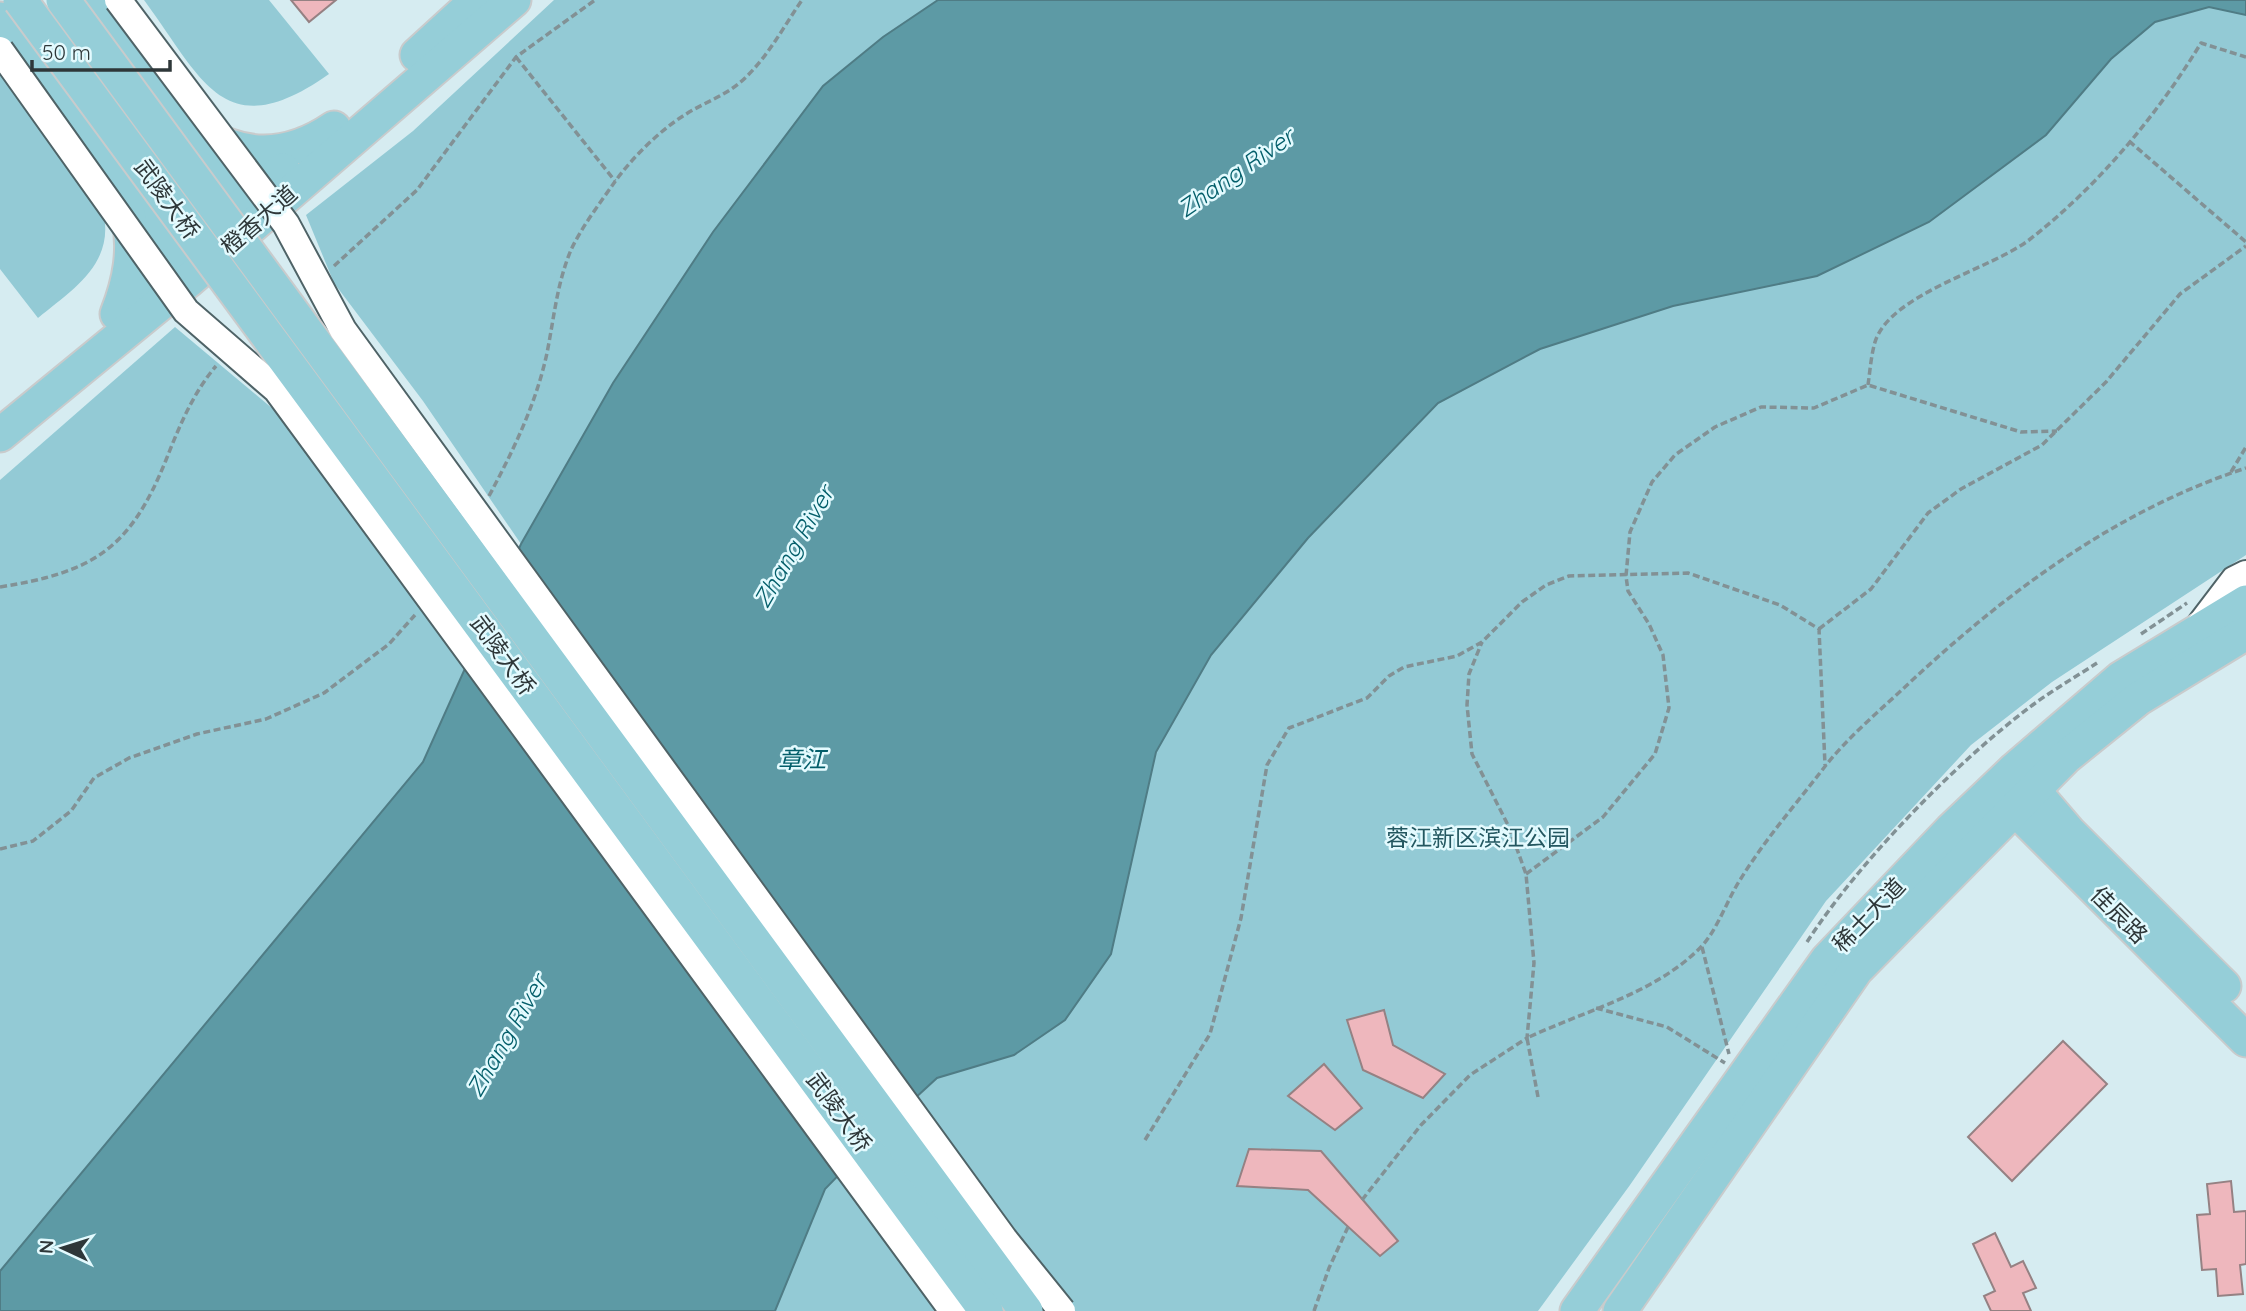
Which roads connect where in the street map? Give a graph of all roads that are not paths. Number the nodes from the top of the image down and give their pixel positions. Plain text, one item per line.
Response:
1 (20, 0) edge
2 (63, 0) edge
3 (97, 0) edge
4 (118, 0) edge
5 (477, 0) edge
6 (514, 0) edge
7 (0, 19) edge
8 (0, 50) edge
9 (188, 120) junction
10 (334, 128) junction
11 (114, 179) junction
12 (254, 209) junction
13 (181, 272) junction
14 (117, 314) junction
15 (0, 408) edge
16 (0, 435) edge
17 (2246, 574) edge
18 (2246, 602) edge
19 (2226, 639) edge
20 (2014, 790) junction
21 (2246, 1008) edge
22 (2246, 1040) edge
23 (953, 1311) edge
24 (986, 1311) edge
25 (1026, 1311) edge
26 (1062, 1311) edge
27 (1577, 1311) edge
28 (1620, 1311) edge

1 - 24 main road, 武陵大桥, bridge
2 - 25 main road, 武陵大桥, bridge
3 - 9 main road
4 - 26 street, bridge
5 - 10 main road, 橙香大道
6 - 12 main road, 橙香大道
7 - 11 main road
8 - 23 street, bridge
9 - 10 main road
9 - 12 main road
10 - 12 main road, 橙香大道
11 - 13 main road
11 - 14 main road
12 - 13 main road, 橙香大道
13 - 14 main road, 橙香大道
13 - 16 main road, 橙香大道
14 - 15 main road, 橙香大道
17 - 19 street
18 - 19 main road, 稀土大道
19 - 20 main road, 稀土大道
20 - 21 main road, 佳辰路
20 - 22 main road, 佳辰路
20 - 27 main road, 稀土大道
20 - 28 main road, 稀土大道

